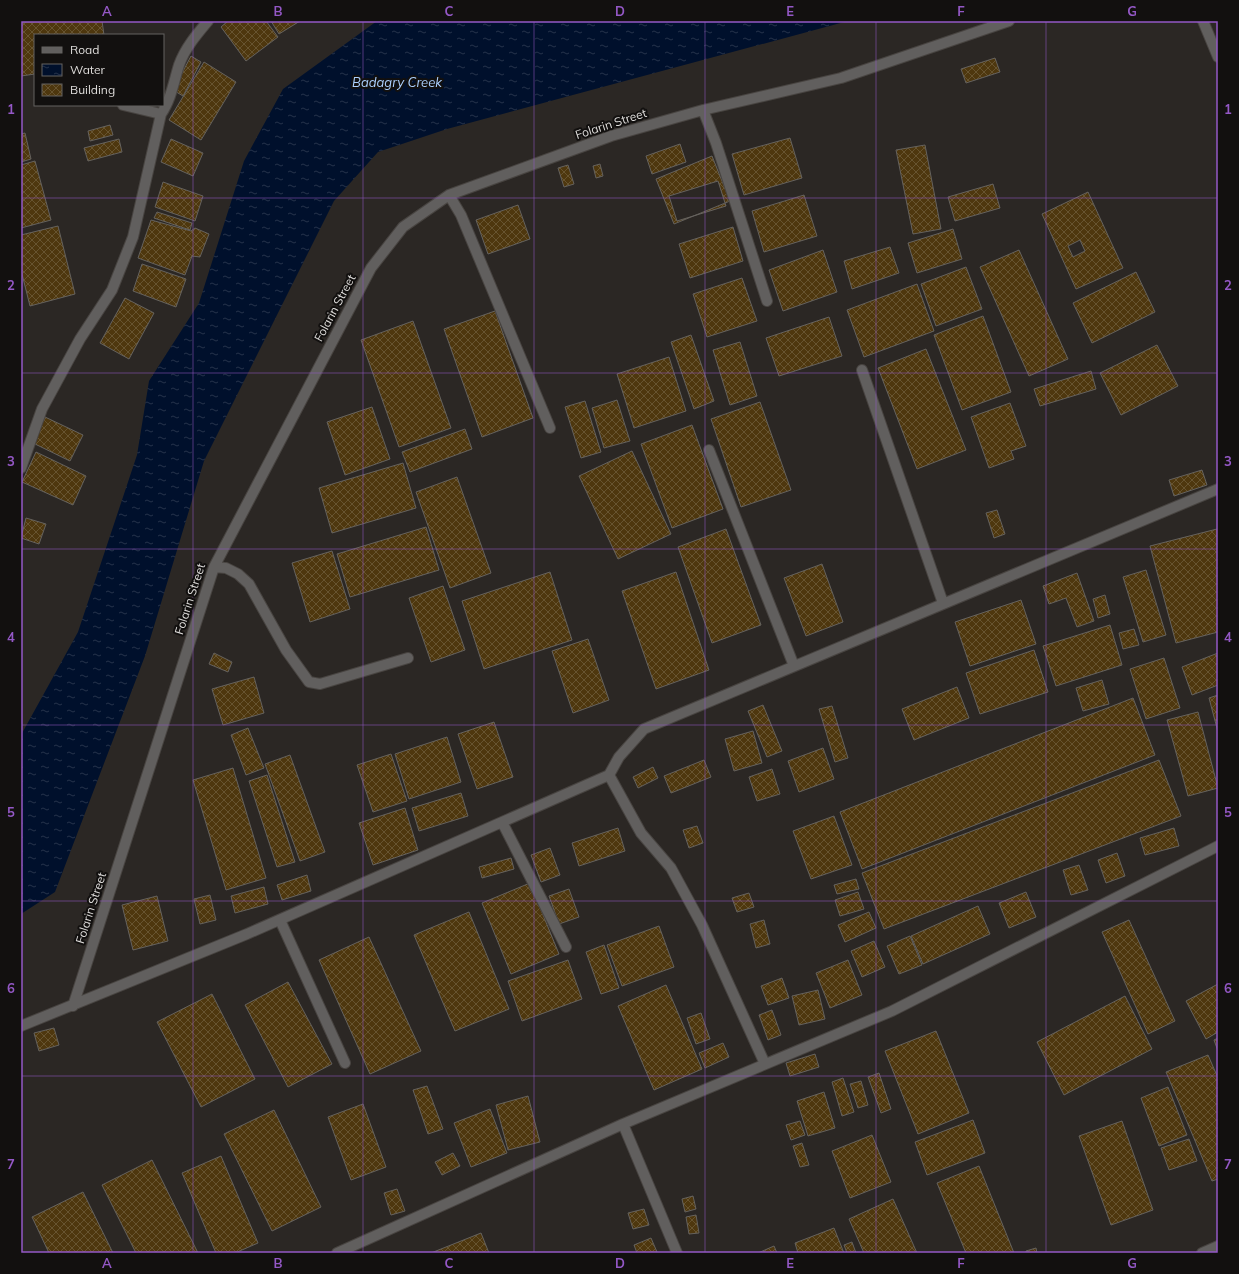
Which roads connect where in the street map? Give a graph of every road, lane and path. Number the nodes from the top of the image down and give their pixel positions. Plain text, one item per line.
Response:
1 (208, 21) edge
2 (1009, 21) edge
3 (1203, 21) edge
4 (1218, 57) edge
5 (127, 106) edge
6 (703, 110) junction
7 (161, 114) junction
8 (449, 195) junction
9 (767, 301) dead end
10 (862, 370) dead end
11 (550, 428) dead end
12 (709, 450) dead end
13 (21, 468) edge
14 (1218, 489) edge
15 (214, 567) junction
16 (943, 603) junction
17 (408, 658) dead end
18 (794, 666) junction
19 (609, 775) junction
20 (502, 822) junction
21 (1218, 846) edge
22 (280, 920) junction
23 (566, 947) dead end
24 (73, 1006) junction
25 (21, 1026) edge
26 (345, 1063) dead end
27 (765, 1064) junction
28 (622, 1124) junction
29 (1218, 1246) edge
30 (337, 1253) edge
31 (677, 1253) edge
32 (1202, 1253) edge

1 - 7 street
2 - 6 street, Folarin Street
3 - 4 street
5 - 7 street
6 - 8 street, Folarin Street
6 - 9 street
7 - 13 street
8 - 11 street
8 - 15 street, Folarin Street
10 - 16 street
12 - 18 street
14 - 16 street
15 - 17 street
15 - 24 street, Folarin Street
16 - 18 street
18 - 19 street
19 - 20 street
19 - 27 street
20 - 22 street
20 - 23 street
21 - 27 street
22 - 24 street
22 - 26 street
24 - 25 street
27 - 28 street
28 - 30 street
28 - 31 street
29 - 32 street

